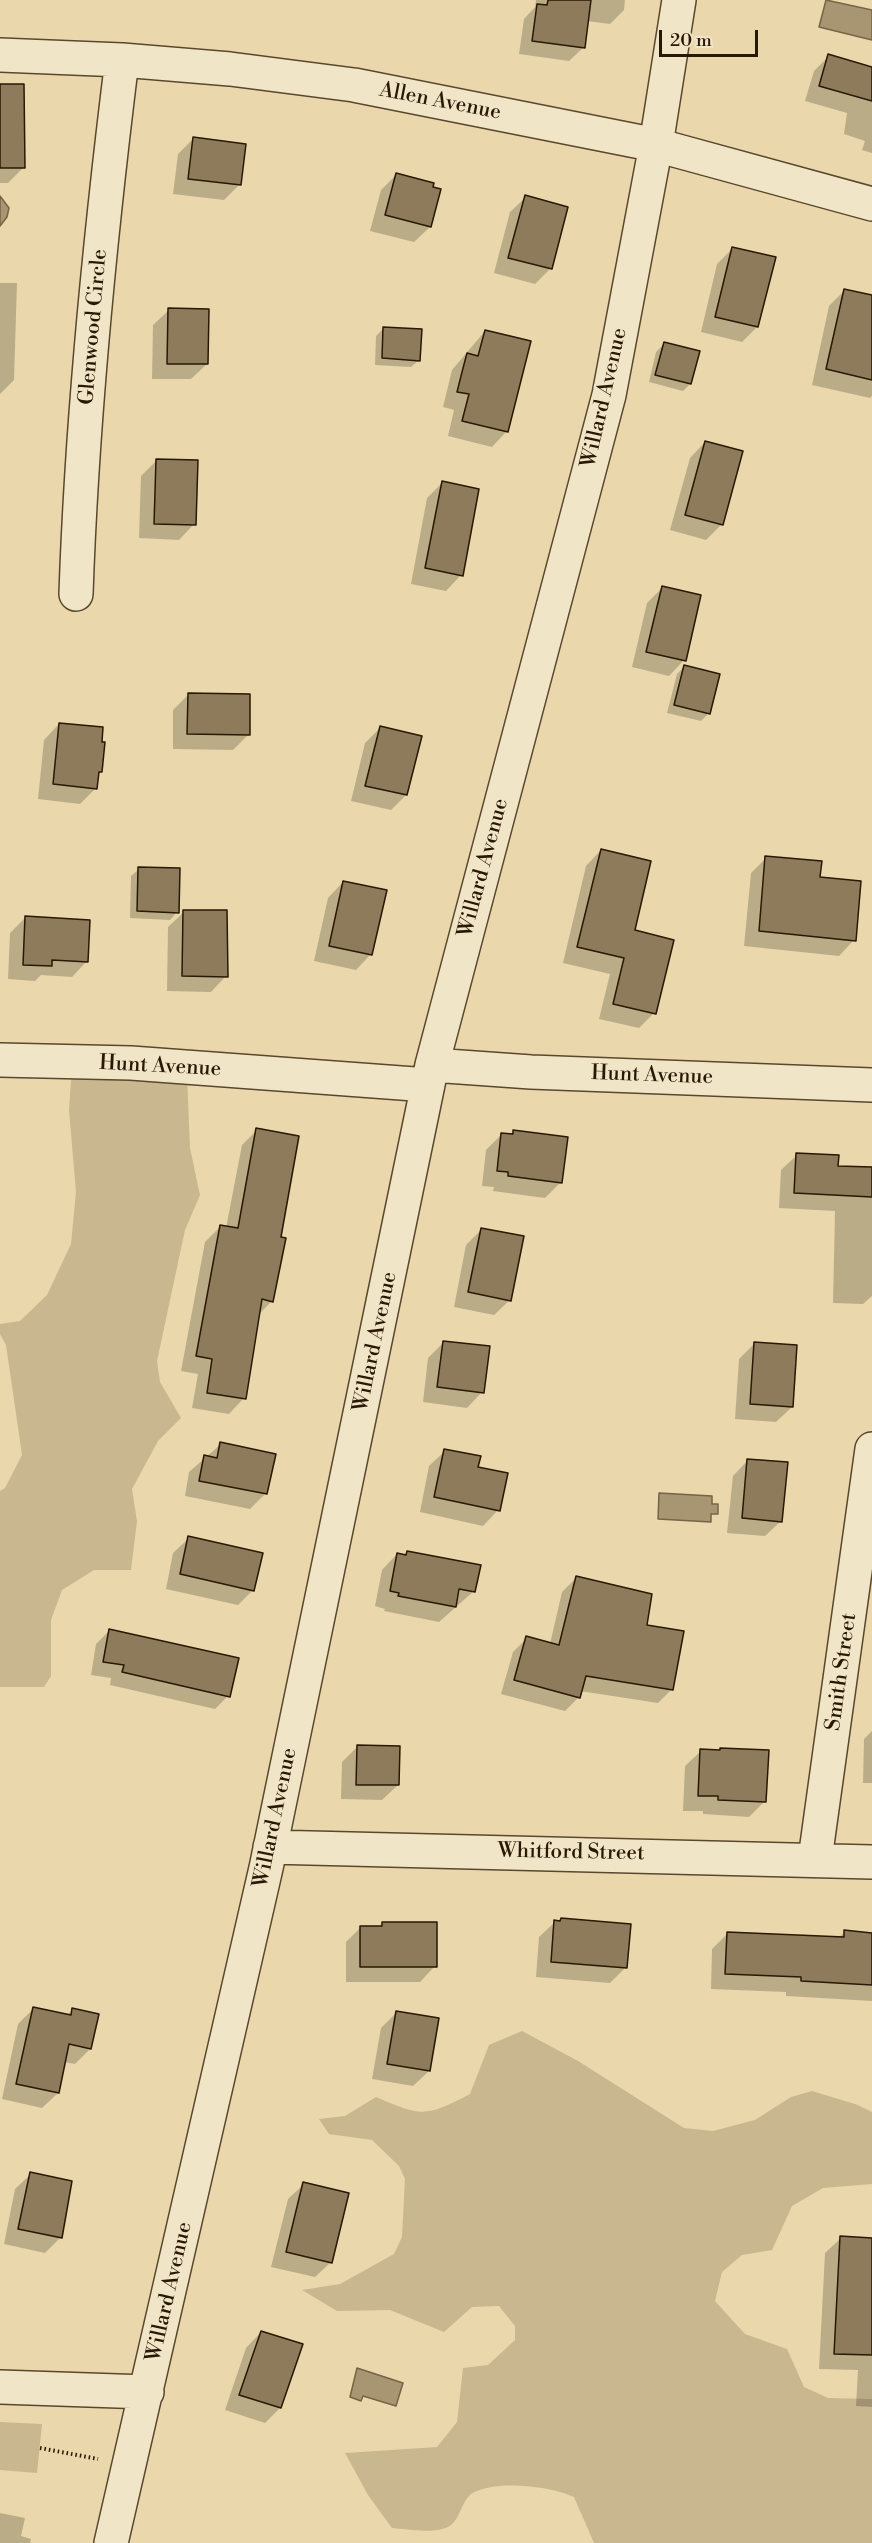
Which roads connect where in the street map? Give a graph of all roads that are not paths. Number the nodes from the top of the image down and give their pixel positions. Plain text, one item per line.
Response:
1 (679, 0) edge
2 (0, 55) edge
3 (122, 60) junction
4 (656, 145) junction
5 (872, 204) edge
6 (76, 594) dead end
7 (0, 1060) edge
8 (430, 1075) junction
9 (872, 1085) edge
10 (872, 1449) edge
11 (270, 1847) junction
12 (815, 1859) junction
13 (872, 1862) edge
14 (0, 2387) edge
15 (147, 2392) junction
16 (111, 2543) edge

1 - 4 street, Willard Avenue
2 - 3 street, Allen Avenue
3 - 4 street, Allen Avenue
3 - 6 street, Glenwood Circle
4 - 5 street, Allen Avenue
4 - 8 street, Willard Avenue
7 - 8 street, Hunt Avenue
8 - 9 street, Hunt Avenue
8 - 11 street, Willard Avenue
10 - 12 street, Smith Street
11 - 12 street, Whitford Street
11 - 15 street, Willard Avenue
12 - 13 street, Whitford Street
14 - 15 street
15 - 16 street, Willard Avenue

